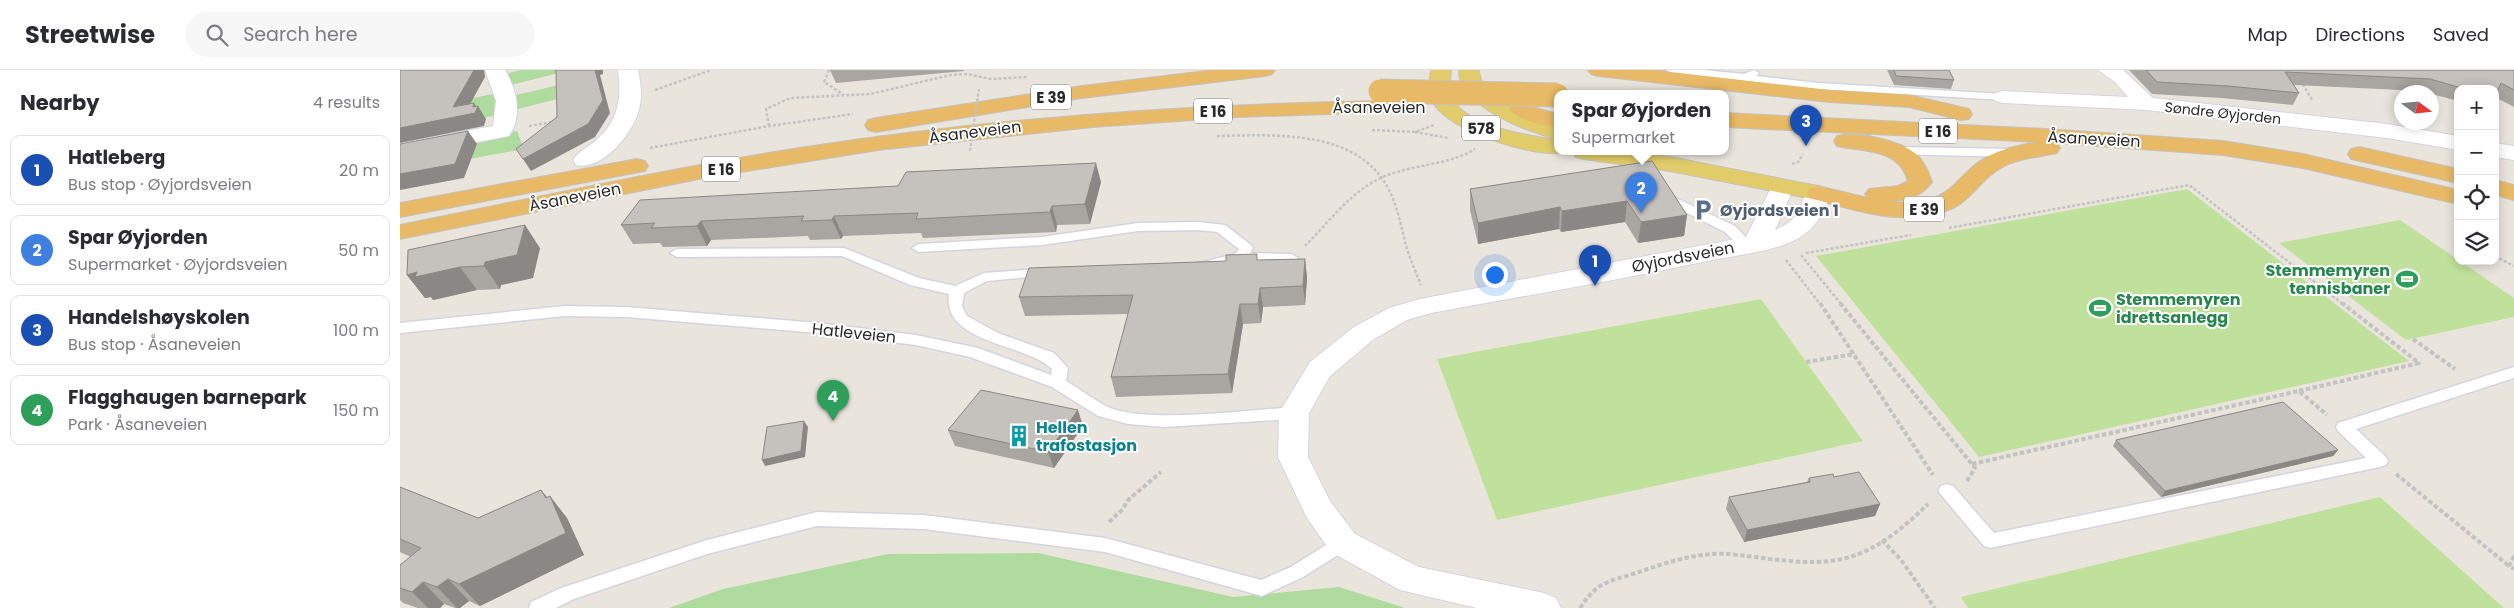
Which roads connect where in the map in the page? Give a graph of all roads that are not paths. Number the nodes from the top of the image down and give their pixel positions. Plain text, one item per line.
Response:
1 (495, 70) edge
2 (628, 70) edge
3 (1265, 70) edge
4 (1441, 70) edge
5 (1469, 70) edge
6 (1598, 70) edge
7 (1672, 70) edge
8 (1758, 70) edge
9 (2108, 70) edge
10 (1746, 78) junction
11 (1554, 95) edge
12 (2003, 97) joint
13 (1381, 99) junction
14 (1729, 102) edge
15 (2147, 104) junction
16 (2313, 104) road end
17 (1520, 110) junction
18 (1554, 111) edge
19 (1961, 114) junction
20 (2394, 119) edge
21 (1554, 120) edge
22 (1729, 120) edge
23 (849, 122) junction
24 (2434, 130) edge
25 (1554, 131) edge
26 (1729, 132) edge
27 (2151, 142) junction
28 (2450, 142) edge
29 (1554, 146) edge
30 (400, 150) edge
31 (1898, 151) junction
32 (2499, 151) edge
33 (2013, 153) junction
34 (2514, 153) edge
35 (1606, 155) edge
36 (1638, 155) edge
37 (584, 160) dead end
38 (1670, 164) junction
39 (2454, 175) edge
40 (1782, 187) junction
41 (2499, 188) edge
42 (1818, 193) junction
43 (2514, 193) edge
44 (2454, 196) edge
45 (1676, 202) edge
46 (2499, 208) edge
47 (400, 210) edge
48 (2514, 212) edge
49 (400, 232) edge
50 (1751, 243) junction
51 (919, 248) dead end
52 (677, 253) dead end
53 (1240, 257) junction
54 (1292, 258) edge
55 (1189, 266) edge
56 (1061, 271) edge
57 (957, 291) junction
58 (400, 328) edge
59 (2514, 372) edge
60 (1058, 383) junction
61 (1294, 414) junction
62 (1947, 491) road end
63 (1343, 543) junction
64 (538, 608) edge
65 (1544, 608) edge

1 - 30 street
2 - 37 street
3 - 23 highway, E 39
4 - 29 main road, 578
5 - 25 main road, 578
6 - 19 highway
7 - 10 lane
8 - 10 lane
9 - 15 street
10 - 12 lane
11 - 13 highway, Åsaneveien / E 16, bridge
12 - 15 street, Søndre Øyjorden
13 - 17 highway, Åsaneveien / E 16
13 - 23 highway, Åsaneveien / E 16
13 - 49 highway, Åsaneveien / E 16
14 - 19 highway, Åsaneveien / E 16
15 - 28 street, Søndre Øyjorden
16 - 20 street
17 - 18 highway, Åsaneveien / E 16
17 - 21 highway
19 - 39 highway, Åsaneveien / E 16
22 - 27 highway, Åsaneveien / E 16
23 - 47 highway, Åsaneveien / E 16
24 - 28 street, Søndre Øyjorden
26 - 31 highway
27 - 33 highway, E 39
27 - 44 highway, Åsaneveien / E 16
31 - 33 lane
31 - 42 highway, E 39
32 - 34 street
33 - 42 highway, E 39
35 - 38 main road
36 - 38 main road
38 - 40 main road
40 - 42 main road
40 - 50 street, Øyjordsveien
41 - 43 highway
42 - 50 street, Øyjordsveien
45 - 50 lane
46 - 48 highway
50 - 61 street, Øyjordsveien
51 - 53 lane
52 - 57 lane
53 - 54 lane
53 - 55 lane
56 - 57 lane
57 - 60 lane
58 - 60 lane, Hatleveien
59 - 62 lane
60 - 61 lane, Hatleveien
61 - 63 street, Øyjordsveien
63 - 64 lane
63 - 65 street, Øyjordsveien

